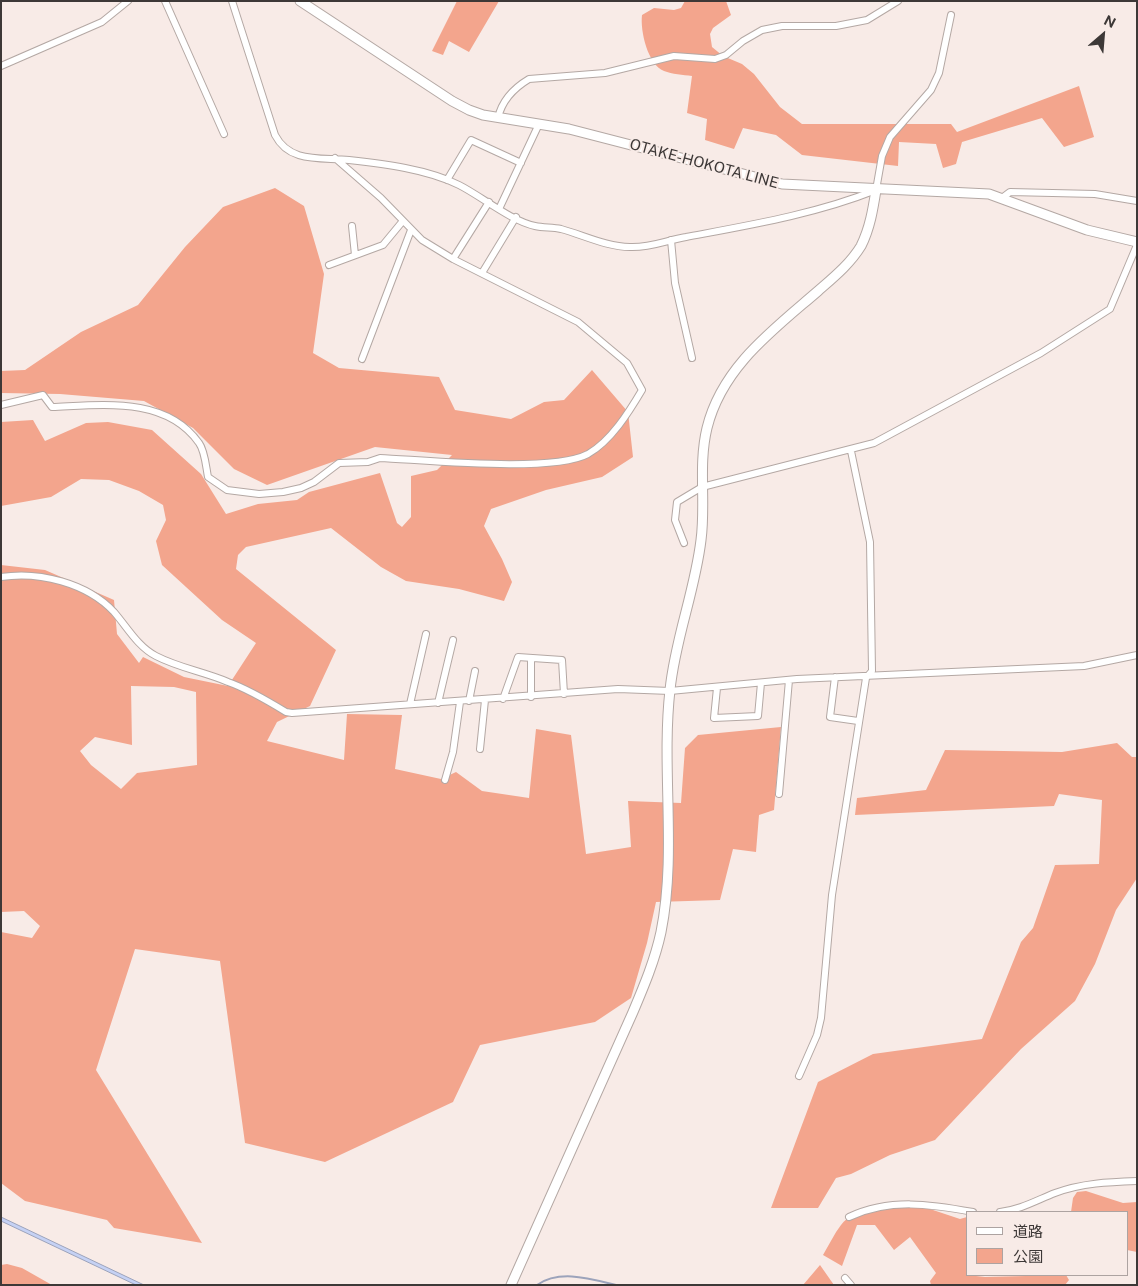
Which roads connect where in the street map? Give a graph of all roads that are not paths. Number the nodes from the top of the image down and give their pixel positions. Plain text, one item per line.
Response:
1 (128, 1) edge
2 (165, 1) edge
3 (232, 1) edge
4 (300, 1) edge
5 (898, 1) edge
6 (951, 15) dead end
7 (1, 66) edge
8 (498, 118) junction
9 (539, 124) junction
10 (224, 134) dead end
11 (336, 158) junction
12 (521, 163) junction
13 (447, 180) junction
14 (876, 190) junction
15 (1002, 198) junction
16 (1137, 201) edge
17 (489, 202) junction
18 (500, 209) junction
19 (516, 217) junction
20 (402, 222) junction
21 (352, 226) dead end
22 (411, 230) junction
23 (670, 240) junction
24 (1137, 243) edge
25 (355, 255) junction
26 (453, 259) junction
27 (329, 265) dead end
28 (482, 273) junction
29 (692, 358) dead end
30 (362, 359) dead end
31 (1, 405) edge
32 (851, 451) junction
33 (702, 487) junction
34 (684, 543) dead end
35 (1, 577) edge
36 (426, 634) dead end
37 (452, 640) dead end
38 (1137, 655) edge
39 (531, 658) junction
40 (475, 671) dead end
41 (870, 675) junction
42 (835, 677) junction
43 (789, 680) junction
44 (761, 684) junction
45 (717, 688) junction
46 (670, 691) junction
47 (564, 694) junction
48 (531, 697) junction
49 (503, 699) junction
50 (485, 700) junction
51 (469, 701) junction
52 (460, 702) junction
53 (438, 703) junction
54 (410, 704) junction
55 (858, 721) junction
56 (480, 749) dead end
57 (445, 780) dead end
58 (779, 794) dead end
59 (799, 1076) dead end
60 (1137, 1181) edge
61 (967, 1211) edge
62 (1004, 1211) edge
63 (849, 1217) dead end
64 (845, 1278) dead end
65 (511, 1285) edge
66 (851, 1285) edge

1 - 7 street
2 - 10 street
3 - 11 street
4 - 8 street, OTAKE-HOKOTA LINE
5 - 8 street
6 - 14 street
8 - 9 street, OTAKE-HOKOTA LINE
9 - 12 street
9 - 14 street, OTAKE-HOKOTA LINE
11 - 13 street
11 - 20 street
12 - 13 street
12 - 18 street
13 - 17 street
14 - 15 street, OTAKE-HOKOTA LINE
14 - 23 street
14 - 33 street
15 - 16 street
15 - 24 street, OTAKE-HOKOTA LINE
17 - 18 street
17 - 26 street
18 - 19 street
19 - 23 street
19 - 28 street
20 - 22 street
20 - 25 street
21 - 25 street
22 - 26 street
22 - 30 street
23 - 29 street
24 - 32 street
25 - 27 street
26 - 28 street
28 - 31 street
32 - 33 street
32 - 41 street
33 - 34 street
33 - 46 street
35 - 54 street
36 - 54 street
37 - 53 street
38 - 41 street
39 - 47 street
39 - 48 street
39 - 49 street
40 - 51 street
41 - 42 street
41 - 55 street
42 - 43 street
42 - 55 street
43 - 44 street
43 - 58 street
44 - 45 street
44 - 45 street
45 - 46 street
46 - 47 street
46 - 65 street
47 - 48 street
48 - 49 street
49 - 50 street
50 - 51 street
50 - 56 street
51 - 52 street
52 - 53 street
52 - 57 street
53 - 54 street
55 - 59 street
60 - 62 street
61 - 63 street
64 - 66 street

